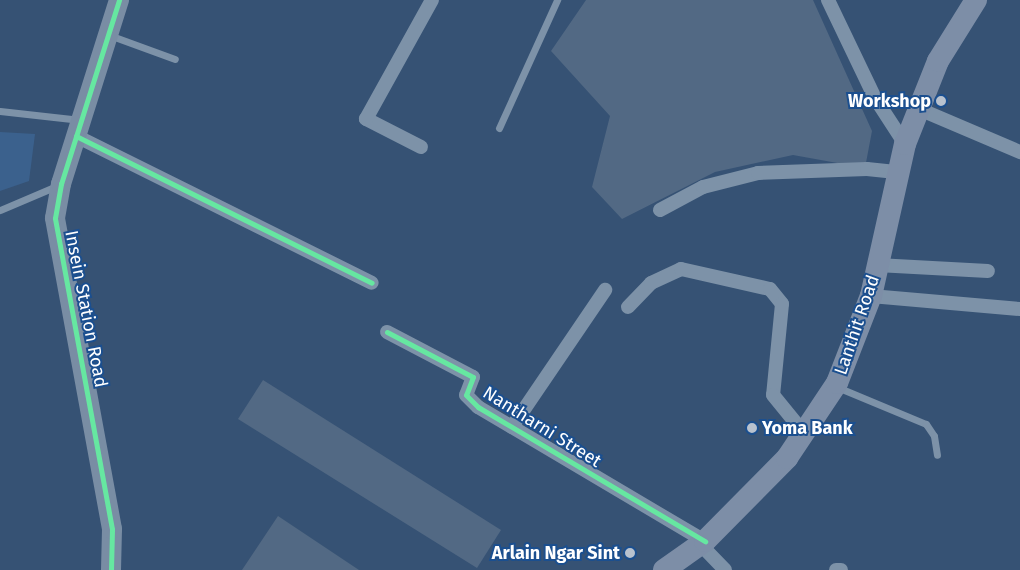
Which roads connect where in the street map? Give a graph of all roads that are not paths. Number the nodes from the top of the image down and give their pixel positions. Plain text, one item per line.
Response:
1 (119, 0) edge
2 (432, 0) edge
3 (557, 0) edge
4 (828, 0) edge
5 (976, 0) edge
6 (108, 34) junction
7 (175, 59) dead end
8 (918, 109) junction
9 (0, 111) edge
10 (78, 128) junction
11 (499, 128) dead end
12 (905, 144) junction
13 (422, 147) dead end
14 (1020, 152) edge
15 (896, 172) junction
16 (61, 184) junction
17 (0, 210) edge
18 (660, 210) dead end
19 (877, 265) junction
20 (988, 271) dead end
21 (372, 283) dead end
22 (605, 290) dead end
23 (871, 296) junction
24 (628, 307) dead end
25 (1020, 309) edge
26 (387, 332) dead end
27 (835, 386) junction
28 (512, 427) junction
29 (804, 433) junction
30 (937, 455) dead end
31 (703, 542) junction
32 (111, 570) edge
33 (664, 570) edge
34 (725, 570) edge
35 (836, 570) edge
36 (840, 570) edge

1 - 6 street, Insein Station Road
2 - 13 street
3 - 11 lane
4 - 12 street
5 - 8 main road, Lanthit Road
6 - 7 lane
6 - 10 street, Insein Station Road
8 - 12 main road, Lanthit Road
8 - 14 street
9 - 10 lane
10 - 16 street, Insein Station Road
10 - 21 street
12 - 15 main road, Lanthit Road
15 - 18 street
15 - 19 main road, Lanthit Road
16 - 17 lane
16 - 32 street, Insein Station Road
19 - 20 street
19 - 23 main road, Lanthit Road
22 - 28 street
23 - 25 street
23 - 27 main road, Lanthit Road
24 - 29 street
26 - 28 street, Nantharni Street
27 - 29 main road, Lanthit Road
27 - 30 lane
28 - 31 street, Nantharni Street
29 - 31 main road, Lanthit Road
31 - 33 main road, Lanthit Road
31 - 34 street, Nantharni Street
35 - 36 street

